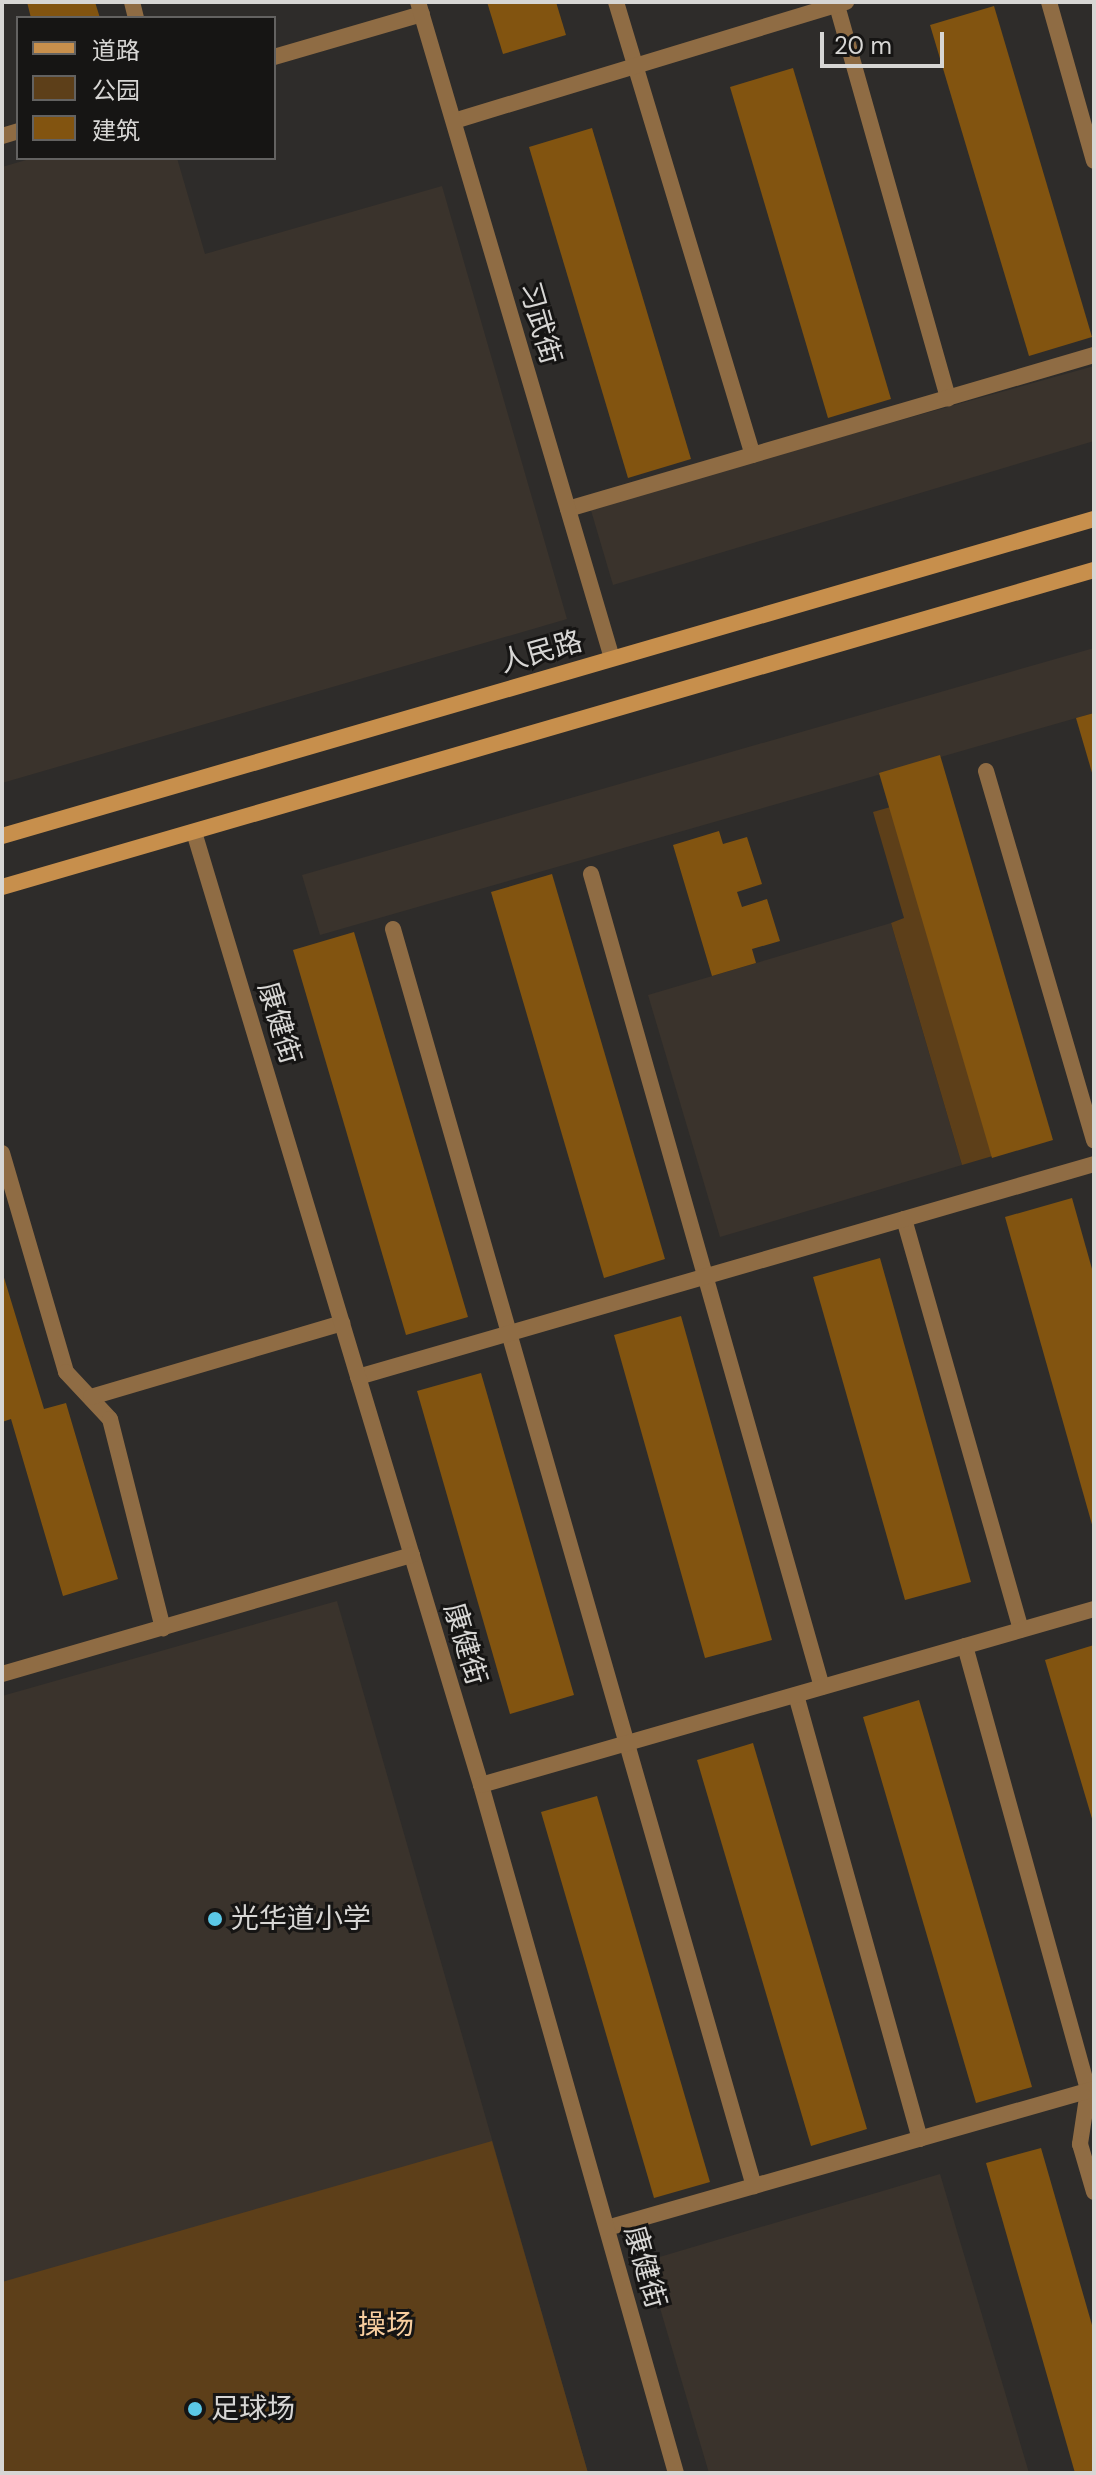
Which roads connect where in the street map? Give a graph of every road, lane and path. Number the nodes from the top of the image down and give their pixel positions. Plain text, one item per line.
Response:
1 (616, 2) edge
2 (1049, 2) edge
3 (840, 3) edge
4 (420, 8) edge
5 (276, 56) edge
6 (635, 66) junction
7 (454, 121) junction
8 (1094, 161) edge
9 (1094, 355) edge
10 (948, 398) junction
11 (753, 455) junction
12 (568, 509) junction
13 (1094, 519) edge
14 (1094, 570) edge
15 (612, 658) junction
16 (986, 771) dead end
17 (194, 832) junction
18 (2, 836) edge
19 (591, 874) dead end
20 (2, 887) edge
21 (393, 929) dead end
22 (1094, 1141) edge
23 (2, 1153) edge
24 (1094, 1164) edge
25 (904, 1219) junction
26 (708, 1276) junction
27 (342, 1323) junction
28 (510, 1333) junction
29 (358, 1377) junction
30 (91, 1397) junction
31 (412, 1555) junction
32 (1094, 1609) edge
33 (163, 1628) junction
34 (1021, 1630) junction
35 (965, 1646) junction
36 (2, 1674) edge
37 (822, 1687) junction
38 (796, 1695) junction
39 (627, 1743) junction
40 (481, 1785) junction
41 (1091, 2090) edge
42 (920, 2139) junction
43 (754, 2186) junction
44 (1094, 2192) edge
45 (607, 2228) junction
46 (676, 2473) edge

1 - 6 street
2 - 8 street
3 - 6 street
3 - 10 street
4 - 5 street
4 - 7 street, 习武街
6 - 7 street
6 - 11 street
7 - 12 street, 习武街
9 - 10 street
10 - 11 street
11 - 12 street
12 - 15 street, 习武街
13 - 15 main road, 人民路
14 - 17 main road
15 - 18 main road, 人民路
16 - 22 street
17 - 20 main road
17 - 27 street, 康健街
19 - 26 street
21 - 28 street
23 - 30 street
24 - 25 street
25 - 26 street
25 - 34 street
26 - 28 street
26 - 37 street
27 - 29 street, 康健街
27 - 30 street
28 - 29 street
28 - 39 street
29 - 31 street, 康健街
30 - 33 street
31 - 33 street
31 - 40 street, 康健街
32 - 34 street
33 - 36 street
34 - 35 street
35 - 37 street
35 - 41 street
37 - 38 street
38 - 39 street
38 - 42 street
39 - 40 street
39 - 43 street
40 - 45 street, 康健街
41 - 42 street
41 - 44 street
42 - 43 street
43 - 45 street
45 - 46 street, 康健街

